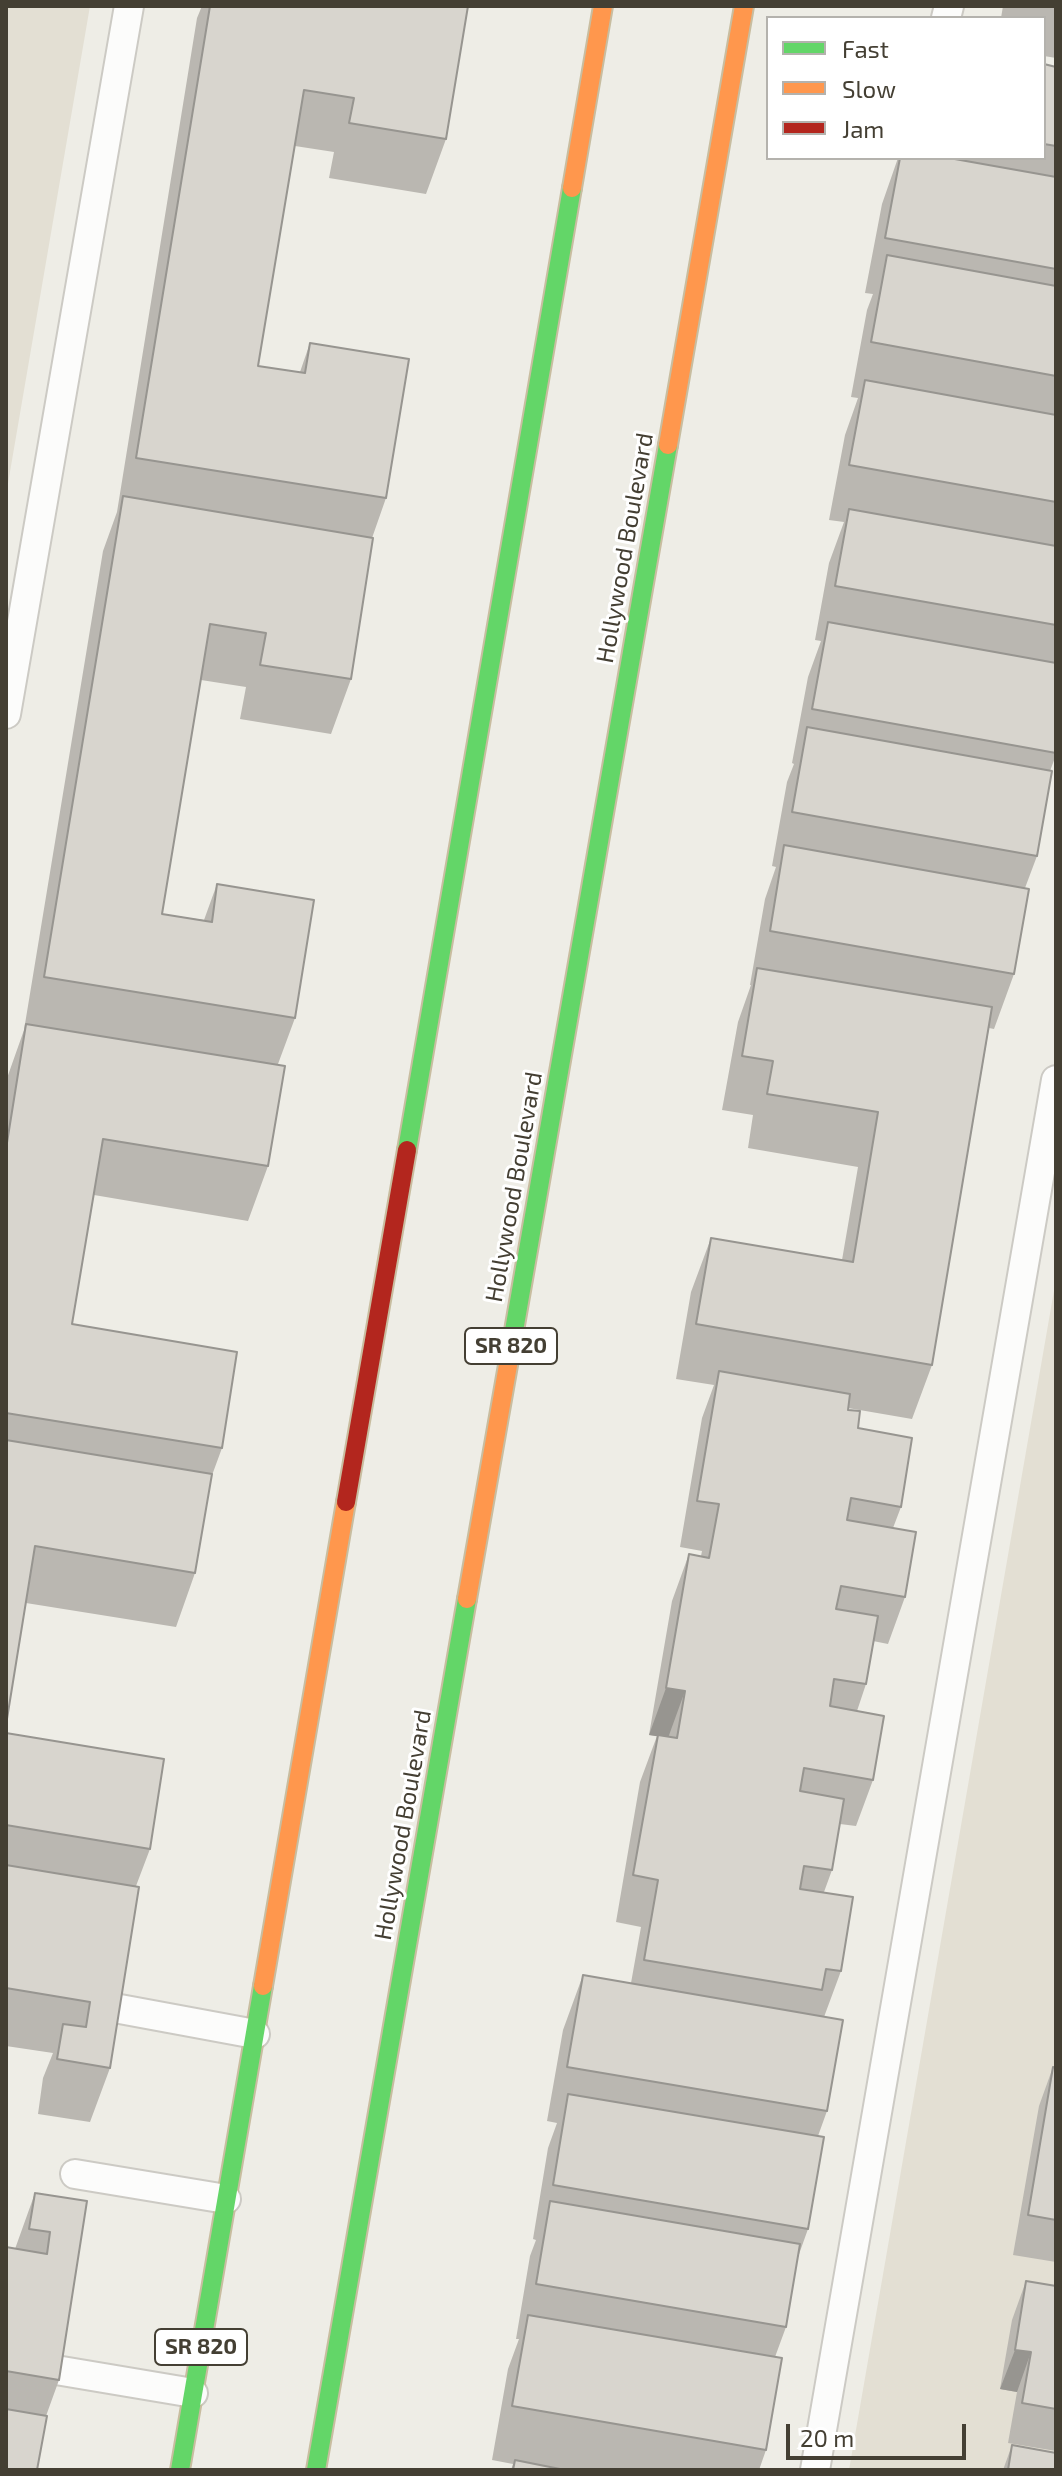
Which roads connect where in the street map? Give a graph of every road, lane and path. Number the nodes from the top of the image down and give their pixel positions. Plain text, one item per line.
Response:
1 (129, 6) edge
2 (603, 6) edge
3 (744, 6) edge
4 (6, 714) edge
5 (1056, 1080) edge
6 (109, 2007) edge
7 (255, 2034) junction
8 (75, 2174) dead end
9 (226, 2199) junction
10 (50, 2369) edge
11 (193, 2393) junction
12 (180, 2470) edge
13 (316, 2470) edge
14 (815, 2470) edge

1 - 4 lane
2 - 7 highway, SR 820
3 - 13 highway, Hollywood Boulevard / SR 820
5 - 14 lane
6 - 7 lane
7 - 9 highway, SR 820
8 - 9 lane
9 - 11 highway, SR 820
10 - 11 lane
11 - 12 highway, SR 820

